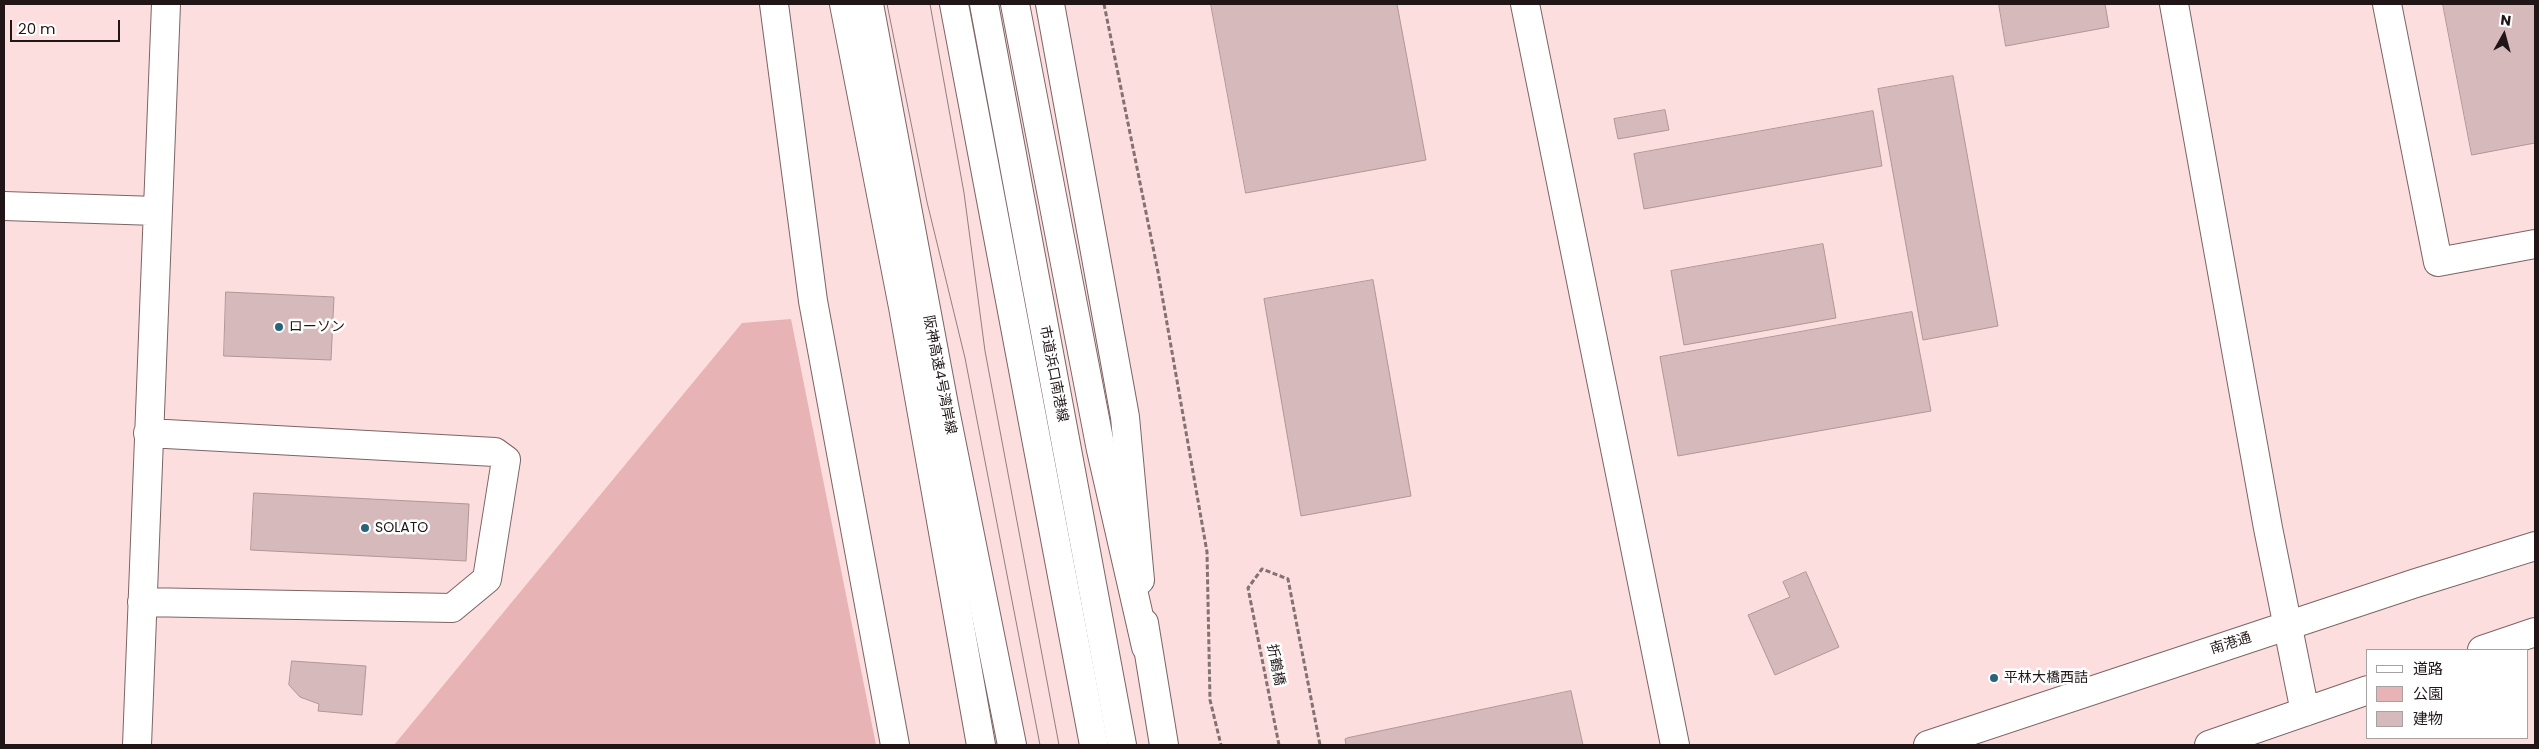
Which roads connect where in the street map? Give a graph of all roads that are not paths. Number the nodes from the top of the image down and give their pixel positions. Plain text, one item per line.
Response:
1 (166, 4) edge
2 (774, 4) edge
3 (844, 4) edge
4 (869, 4) edge
5 (954, 4) edge
6 (984, 4) edge
7 (1015, 4) edge
8 (1050, 4) edge
9 (1525, 4) edge
10 (2174, 4) edge
11 (2387, 4) edge
12 (4, 206) edge
13 (156, 211) junction
14 (2535, 244) edge
15 (148, 433) junction
16 (2535, 534) edge
17 (2535, 546) edge
18 (2433, 578) junction
19 (142, 602) junction
20 (2287, 626) junction
21 (2535, 632) edge
22 (1146, 647) junction
23 (2485, 649) edge
24 (2366, 691) edge
25 (2305, 712) junction
26 (137, 745) edge
27 (895, 745) edge
28 (981, 745) edge
29 (1012, 745) edge
30 (1094, 745) edge
31 (1122, 745) edge
32 (1164, 745) edge
33 (1674, 745) edge
34 (1928, 745) edge
35 (2210, 745) edge

1 - 13 main road
2 - 27 main road
3 - 28 main road
4 - 29 main road, 阪神高速4号湾岸線
5 - 30 main road
6 - 31 main road, 市道浜口南港線
7 - 22 main road
8 - 22 main road
9 - 33 main road
10 - 20 main road
11 - 14 main road
12 - 13 main road
13 - 15 main road
15 - 19 main road
15 - 19 main road
16 - 18 main road
17 - 18 main road, 南港通
18 - 20 main road, 南港通
19 - 26 main road
20 - 25 main road
20 - 34 main road, 南港通
21 - 23 main road
22 - 32 main road
24 - 25 main road
25 - 35 main road

